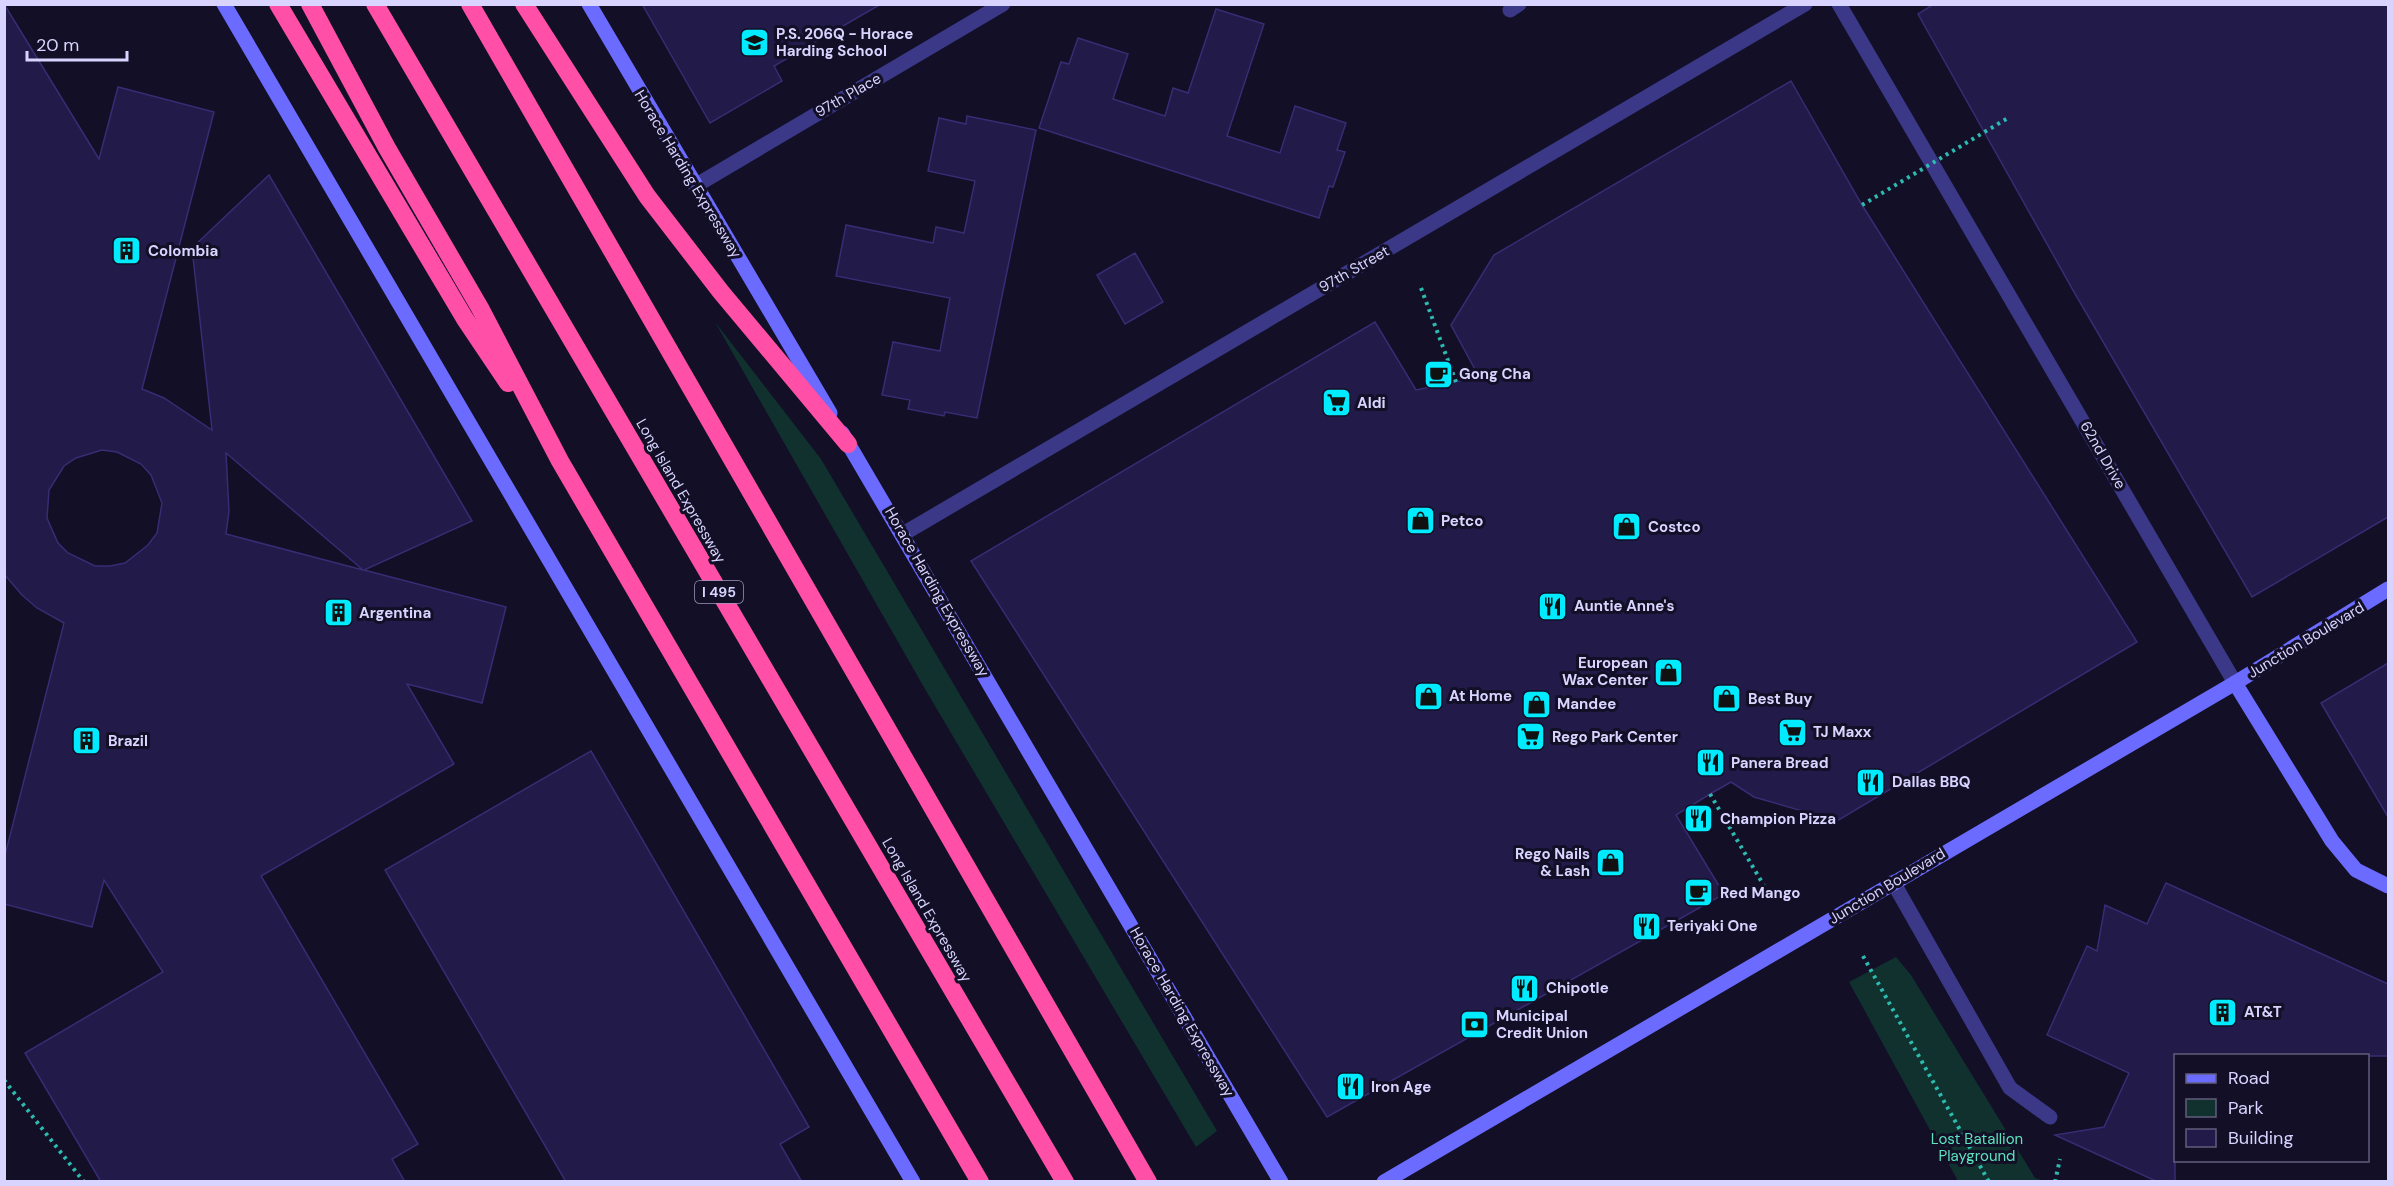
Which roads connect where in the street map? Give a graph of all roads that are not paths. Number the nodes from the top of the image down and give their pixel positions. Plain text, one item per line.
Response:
1 (224, 4) edge
2 (278, 4) edge
3 (310, 4) edge
4 (375, 4) edge
5 (470, 4) edge
6 (525, 4) edge
7 (589, 4) edge
8 (1003, 4) edge
9 (1805, 4) edge
10 (1839, 4) edge
11 (695, 186) junction
12 (848, 444) junction
13 (560, 461) junction
14 (903, 534) junction
15 (2388, 589) edge
16 (2235, 682) junction
17 (1893, 882) junction
18 (2388, 886) edge
19 (2050, 1118) dead end
20 (1065, 1180) edge
21 (913, 1182) edge
22 (980, 1182) edge
23 (1148, 1182) edge
24 (1281, 1182) edge
25 (1384, 1182) edge

1 - 21 main road
2 - 13 highway
3 - 13 highway
4 - 20 highway, Long Island Expressway / I 495
5 - 23 highway
6 - 12 highway
7 - 11 main road, Horace Harding Expressway
8 - 11 street, 97th Place
9 - 14 street, 97th Street
10 - 16 street, 62nd Drive
11 - 12 main road, Horace Harding Expressway
12 - 14 main road, Horace Harding Expressway
13 - 22 highway
14 - 24 main road, Horace Harding Expressway
15 - 16 main road, Junction Boulevard
16 - 17 main road, Junction Boulevard
16 - 18 main road, 62nd Drive
17 - 19 street
17 - 25 main road, Junction Boulevard

